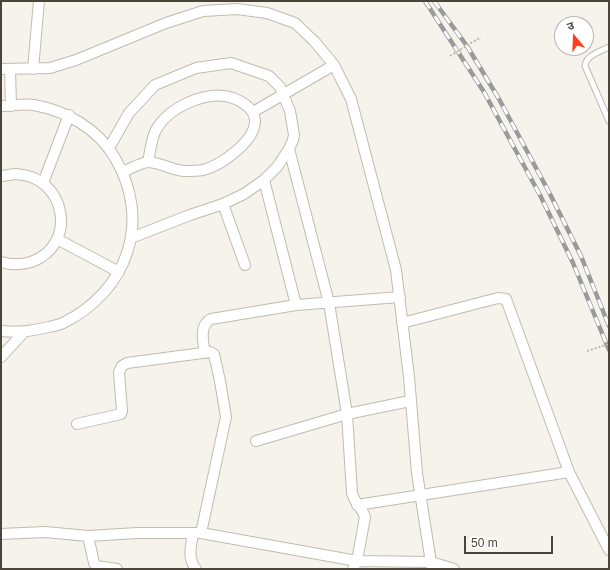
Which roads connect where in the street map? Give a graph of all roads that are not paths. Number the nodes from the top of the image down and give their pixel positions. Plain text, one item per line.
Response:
1 (39, 1) edge
2 (609, 47) edge
3 (334, 65) junction
4 (6, 69) edge
5 (33, 70) junction
6 (284, 94) junction
7 (6, 106) edge
8 (253, 112) junction
9 (69, 115) junction
10 (609, 121) edge
11 (109, 148) junction
12 (289, 149) junction
13 (148, 162) junction
14 (123, 172) junction
15 (1, 176) edge
16 (264, 180) junction
17 (43, 183) junction
18 (223, 204) junction
19 (131, 238) junction
20 (57, 239) junction
21 (1, 262) edge
22 (246, 264) dead end
23 (119, 272) junction
24 (400, 297) junction
25 (329, 303) junction
26 (296, 305) junction
27 (402, 323) junction
28 (1, 331) edge
29 (24, 332) junction
30 (206, 353) junction
31 (1, 357) edge
32 (410, 401) junction
33 (347, 414) junction
34 (76, 424) dead end
35 (256, 441) dead end
36 (569, 472) junction
37 (420, 494) junction
38 (357, 504) junction
39 (197, 533) junction
40 (1, 534) edge
41 (88, 536) junction
42 (609, 550) edge
43 (355, 565) edge
44 (432, 565) edge
45 (118, 569) edge
46 (196, 569) edge
47 (454, 569) edge

1 - 5 street
2 - 10 lane
3 - 5 street
3 - 6 street
3 - 24 street
4 - 5 street
4 - 7 street
6 - 8 street
6 - 11 street
6 - 12 street
7 - 9 street
8 - 13 street
8 - 13 street
9 - 11 street
9 - 17 street
11 - 14 street
12 - 16 street
12 - 25 street
13 - 14 street
14 - 19 street
15 - 17 street
16 - 18 street
16 - 26 street
17 - 20 street
18 - 19 street
18 - 22 street
19 - 23 street
20 - 21 street
20 - 23 street
23 - 29 street
24 - 25 street
24 - 27 street
25 - 26 street
25 - 33 street
26 - 30 street
27 - 32 street
27 - 36 street
28 - 29 street
29 - 31 street
30 - 34 street
30 - 39 street
32 - 33 street
32 - 37 street
33 - 35 street
33 - 38 street
36 - 37 street
36 - 42 street
37 - 38 street
37 - 44 street
38 - 43 street
39 - 41 street
39 - 43 street
39 - 46 street
40 - 41 street
41 - 45 street
43 - 44 street
44 - 47 street

